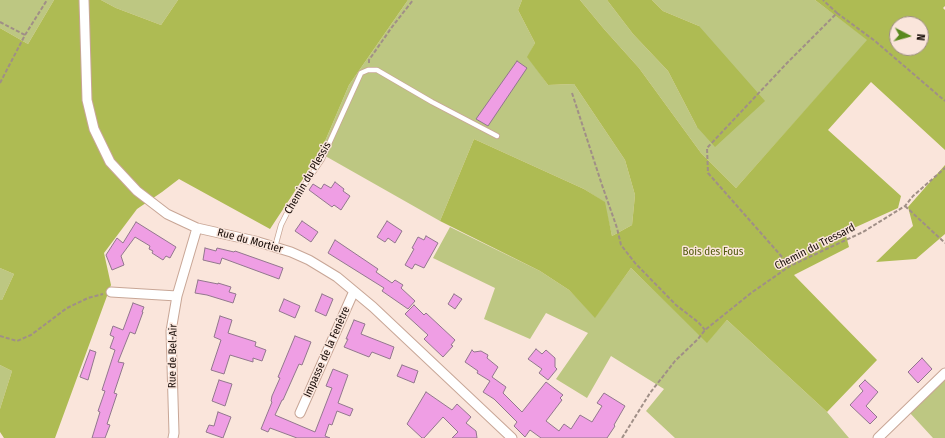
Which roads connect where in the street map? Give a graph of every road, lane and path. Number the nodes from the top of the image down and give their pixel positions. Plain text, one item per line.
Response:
1 (47, 0) edge
2 (84, 0) edge
3 (413, 0) edge
4 (823, 0) edge
5 (837, 13) junction
6 (0, 22) edge
7 (25, 36) junction
8 (368, 70) junction
9 (0, 83) edge
10 (572, 93) dead end
11 (945, 101) edge
12 (497, 136) dead end
13 (945, 168) edge
14 (905, 206) junction
15 (197, 228) junction
16 (945, 243) edge
17 (275, 247) junction
18 (790, 266) junction
19 (354, 291) junction
20 (111, 292) joint
21 (177, 296) junction
22 (705, 330) junction
23 (0, 336) edge
24 (945, 373) edge
25 (300, 413) dead end
26 (173, 438) edge
27 (512, 438) edge
28 (622, 438) edge
29 (878, 438) edge

1 - 7 path
2 - 15 street, Rue du Mortier
3 - 8 path
4 - 5 path
5 - 11 path
5 - 18 path
6 - 7 path
7 - 9 path
8 - 12 lane
8 - 17 lane, Chemin du Plessis
10 - 22 path
13 - 14 path, Chemin du Tressard
14 - 16 path
14 - 18 path, Chemin du Tressard
15 - 17 street, Rue du Mortier
15 - 21 street, Rue de Bel-Air
17 - 19 street, Rue du Mortier
18 - 22 path, Chemin du Tressard
19 - 25 street, Impasse de la Fenêtre
19 - 27 street, Rue du Mortier
20 - 21 street
20 - 23 path
21 - 26 street, Rue de Bel-Air
22 - 28 path, Chemin du Tressard
24 - 29 street

